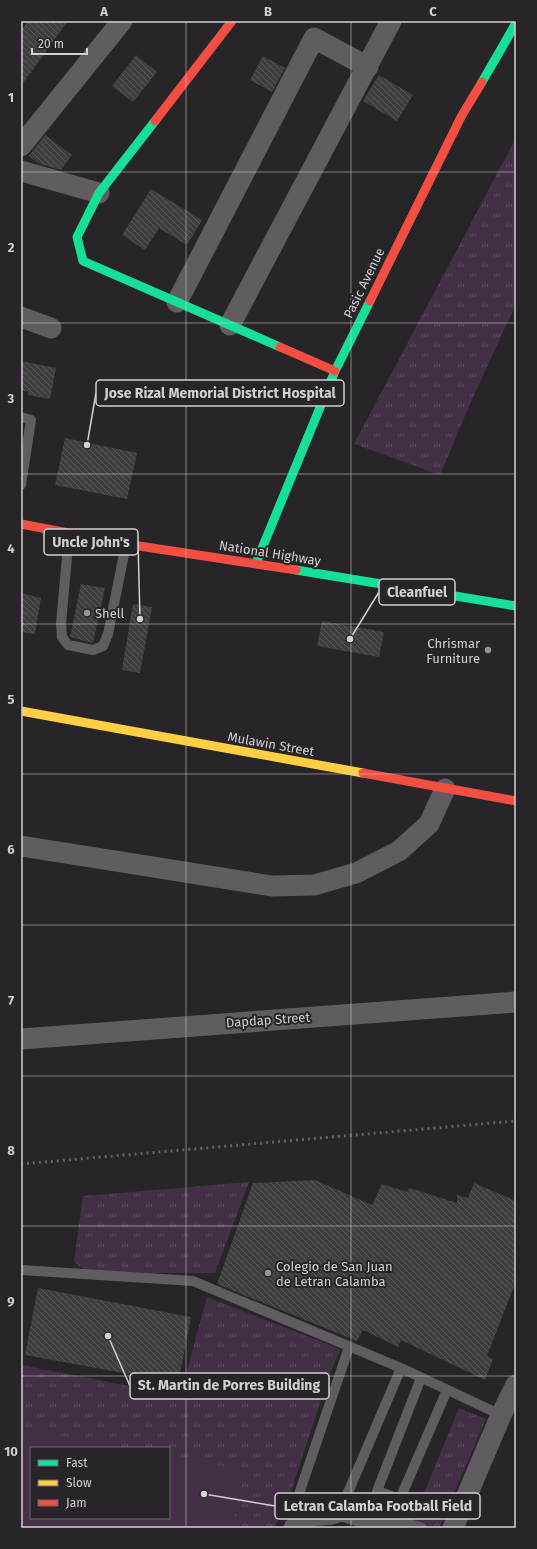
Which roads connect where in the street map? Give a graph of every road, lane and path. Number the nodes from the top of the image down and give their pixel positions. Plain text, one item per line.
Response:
1 (122, 21) edge
2 (232, 21) edge
3 (391, 21) edge
4 (516, 24) edge
5 (368, 67) junction
6 (21, 146) edge
7 (21, 171) edge
8 (99, 193) junction
9 (177, 302) junction
10 (21, 317) edge
11 (230, 325) junction
12 (51, 328) dead end
13 (335, 371) junction
14 (21, 417) edge
15 (21, 485) edge
16 (21, 524) edge
17 (69, 534) junction
18 (126, 544) junction
19 (256, 563) junction
20 (516, 606) edge
21 (21, 711) edge
22 (446, 789) junction
23 (516, 801) edge
24 (21, 846) edge
25 (516, 1002) edge
26 (21, 1039) edge
27 (21, 1270) edge
28 (349, 1347) junction
29 (401, 1368) junction
30 (421, 1378) junction
31 (516, 1385) edge
32 (447, 1390) junction
33 (501, 1415) junction
34 (300, 1491) dead end
35 (294, 1528) edge
36 (399, 1528) edge
37 (422, 1528) edge
38 (453, 1528) edge

1 - 6 street
2 - 8 street
3 - 5 street
4 - 13 street, Pasic Avenue
5 - 9 street
5 - 11 street
7 - 8 street
8 - 9 street
9 - 11 street
10 - 12 street
11 - 13 street
13 - 19 street, Pasic Avenue
14 - 15 lane
16 - 17 street, National Highway
17 - 18 street, National Highway
17 - 18 lane
18 - 19 street, National Highway
19 - 20 street, National Highway
21 - 22 street, Mulawin Street
22 - 23 street, Mulawin Street
22 - 24 street
25 - 26 street, Dapdap Street
27 - 28 lane
28 - 29 lane
28 - 34 lane
29 - 30 lane
29 - 37 lane
30 - 32 lane
30 - 32 lane
31 - 33 street
32 - 33 lane
33 - 38 street
35 - 36 street

